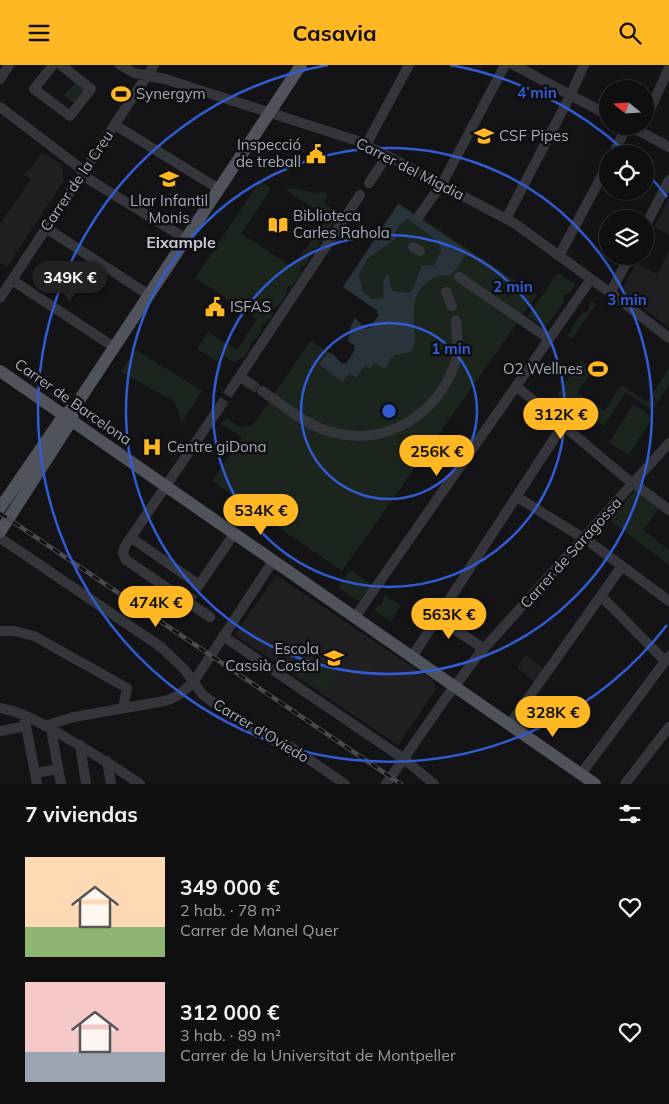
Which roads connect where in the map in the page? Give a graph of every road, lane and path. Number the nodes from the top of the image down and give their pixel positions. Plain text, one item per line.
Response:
1 (9, 65) edge
2 (53, 65) edge
3 (61, 65) edge
4 (120, 65) edge
5 (154, 65) edge
6 (300, 65) edge
7 (409, 65) edge
8 (505, 65) edge
9 (514, 65) edge
10 (584, 65) edge
11 (669, 68) edge
12 (148, 75) junction
13 (0, 79) edge
14 (570, 96) junction
15 (654, 100) edge
16 (0, 107) edge
17 (599, 110) edge
18 (269, 113) junction
19 (115, 125) junction
20 (628, 135) edge
21 (649, 135) edge
22 (366, 145) junction
23 (620, 145) edge
24 (669, 147) edge
25 (387, 155) junction
26 (83, 173) junction
27 (599, 181) edge
28 (369, 183) dead end
29 (668, 186) edge
30 (440, 187) junction
31 (219, 189) junction
32 (360, 195) dead end
33 (654, 211) edge
34 (419, 216) dead end
35 (506, 219) junction
36 (46, 228) junction
37 (186, 239) junction
38 (560, 256) junction
39 (625, 265) edge
40 (459, 277) dead end
41 (591, 279) junction
42 (12, 280) junction
43 (446, 292) dead end
44 (610, 293) junction
45 (149, 295) junction
46 (0, 298) edge
47 (452, 306) dead end
48 (456, 321) dead end
49 (545, 336) dead end
50 (669, 338) edge
51 (114, 347) junction
52 (0, 371) edge
53 (240, 377) junction
54 (249, 383) tunnel mouth
55 (516, 386) junction
56 (230, 391) tunnel mouth
57 (262, 391) tunnel mouth
58 (70, 414) junction
59 (223, 421) dead end
60 (563, 425) junction
61 (435, 440) dead end
62 (669, 443) edge
63 (447, 448) dead end
64 (635, 485) junction
65 (166, 487) junction
66 (517, 497) junction
67 (0, 508) edge
68 (669, 510) edge
69 (0, 532) edge
70 (234, 534) junction
71 (0, 538) edge
72 (584, 538) junction
73 (133, 539) dead end
74 (273, 561) junction
75 (622, 566) junction
76 (601, 596) junction
77 (669, 601) edge
78 (210, 617) dead end
79 (355, 617) junction
80 (438, 617) junction
81 (0, 631) edge
82 (223, 636) junction
83 (484, 649) junction
84 (412, 657) junction
85 (667, 659) edge
86 (194, 681) junction
87 (455, 687) junction
88 (0, 708) edge
89 (123, 708) junction
90 (24, 715) junction
91 (68, 719) junction
92 (510, 724) junction
93 (26, 726) junction
94 (48, 727) junction
95 (669, 727) edge
96 (0, 731) edge
97 (64, 736) junction
98 (80, 745) junction
99 (404, 759) junction
100 (107, 761) junction
101 (58, 769) junction
102 (35, 773) junction
103 (581, 774) junction
104 (37, 784) edge
105 (61, 784) edge
106 (86, 784) edge
107 (111, 784) edge
108 (140, 784) edge
109 (345, 784) edge
110 (386, 784) edge
111 (434, 784) edge
112 (595, 784) edge
113 (625, 784) edge

1 - 13 street
2 - 3 street
4 - 12 street, Carrer del Migdia
5 - 12 street, Carrer de la Creu
6 - 18 main road
7 - 22 street
8 - 30 street
9 - 14 street
10 - 14 street
11 - 15 street
12 - 18 street, Carrer del Migdia
12 - 19 street, Carrer de la Creu
14 - 17 street
14 - 35 street
16 - 26 street
18 - 22 street, Carrer del Migdia
18 - 31 main road
19 - 26 street, Carrer de la Creu
19 - 31 street
20 - 23 street
21 - 24 street
22 - 25 street, Carrer del Migdia
25 - 28 street
25 - 30 street, Carrer del Migdia
26 - 36 street, Carrer de la Creu
26 - 37 street
27 - 38 street
29 - 33 street
30 - 34 street
30 - 35 street, Carrer del Migdia
31 - 37 main road
32 - 53 street
35 - 38 street, Carrer del Migdia
36 - 42 street, Carrer de la Creu
36 - 45 street
37 - 45 main road
38 - 41 street, Carrer del Migdia
39 - 44 street
40 - 49 street
41 - 44 street, Carrer del Migdia
41 - 55 street
42 - 46 street, Carrer de la Creu
42 - 51 street
43 - 47 street
44 - 50 street, Carrer del Migdia
45 - 51 main road
48 - 57 street
51 - 58 main road
52 - 58 main road, Carrer de Barcelona
53 - 54 street
53 - 56 street
55 - 60 street
55 - 79 street
58 - 65 main road, Carrer de Barcelona
58 - 67 main road
58 - 69 main road
59 - 65 street
60 - 64 street
60 - 66 street
61 - 63 street
62 - 64 street, Carrer de Saragossa
64 - 68 street
64 - 72 street, Carrer de Saragossa
65 - 70 main road, Carrer de Barcelona
65 - 78 street
66 - 72 street
66 - 80 street
70 - 73 street
70 - 74 main road, Carrer de Barcelona
71 - 86 street, Carrer d'Oviedo
72 - 75 street
72 - 83 street, Carrer de Saragossa
74 - 79 main road, Carrer de Barcelona
74 - 82 street
75 - 76 street
75 - 77 street
76 - 85 street
76 - 92 street
79 - 84 main road, Carrer de Barcelona
80 - 83 street
80 - 84 street
81 - 89 street
82 - 86 street
82 - 99 street
83 - 87 street, Carrer de Saragossa
84 - 87 main road, Carrer de Barcelona
85 - 103 street
86 - 89 street
86 - 109 street, Carrer d'Oviedo
87 - 92 main road, Carrer de Barcelona
87 - 99 street, Carrer de Saragossa
88 - 90 street
89 - 91 street
90 - 93 street
90 - 94 street
91 - 94 street
91 - 97 street
92 - 103 main road, Carrer de Barcelona
93 - 96 street
93 - 102 street
94 - 97 street
94 - 101 street
95 - 113 street
97 - 98 street
98 - 100 street
98 - 106 street
99 - 110 street, Carrer de Saragossa
99 - 111 street
100 - 107 street
100 - 108 street
101 - 102 street
101 - 105 street
102 - 104 street
103 - 112 main road, Carrer de Barcelona

